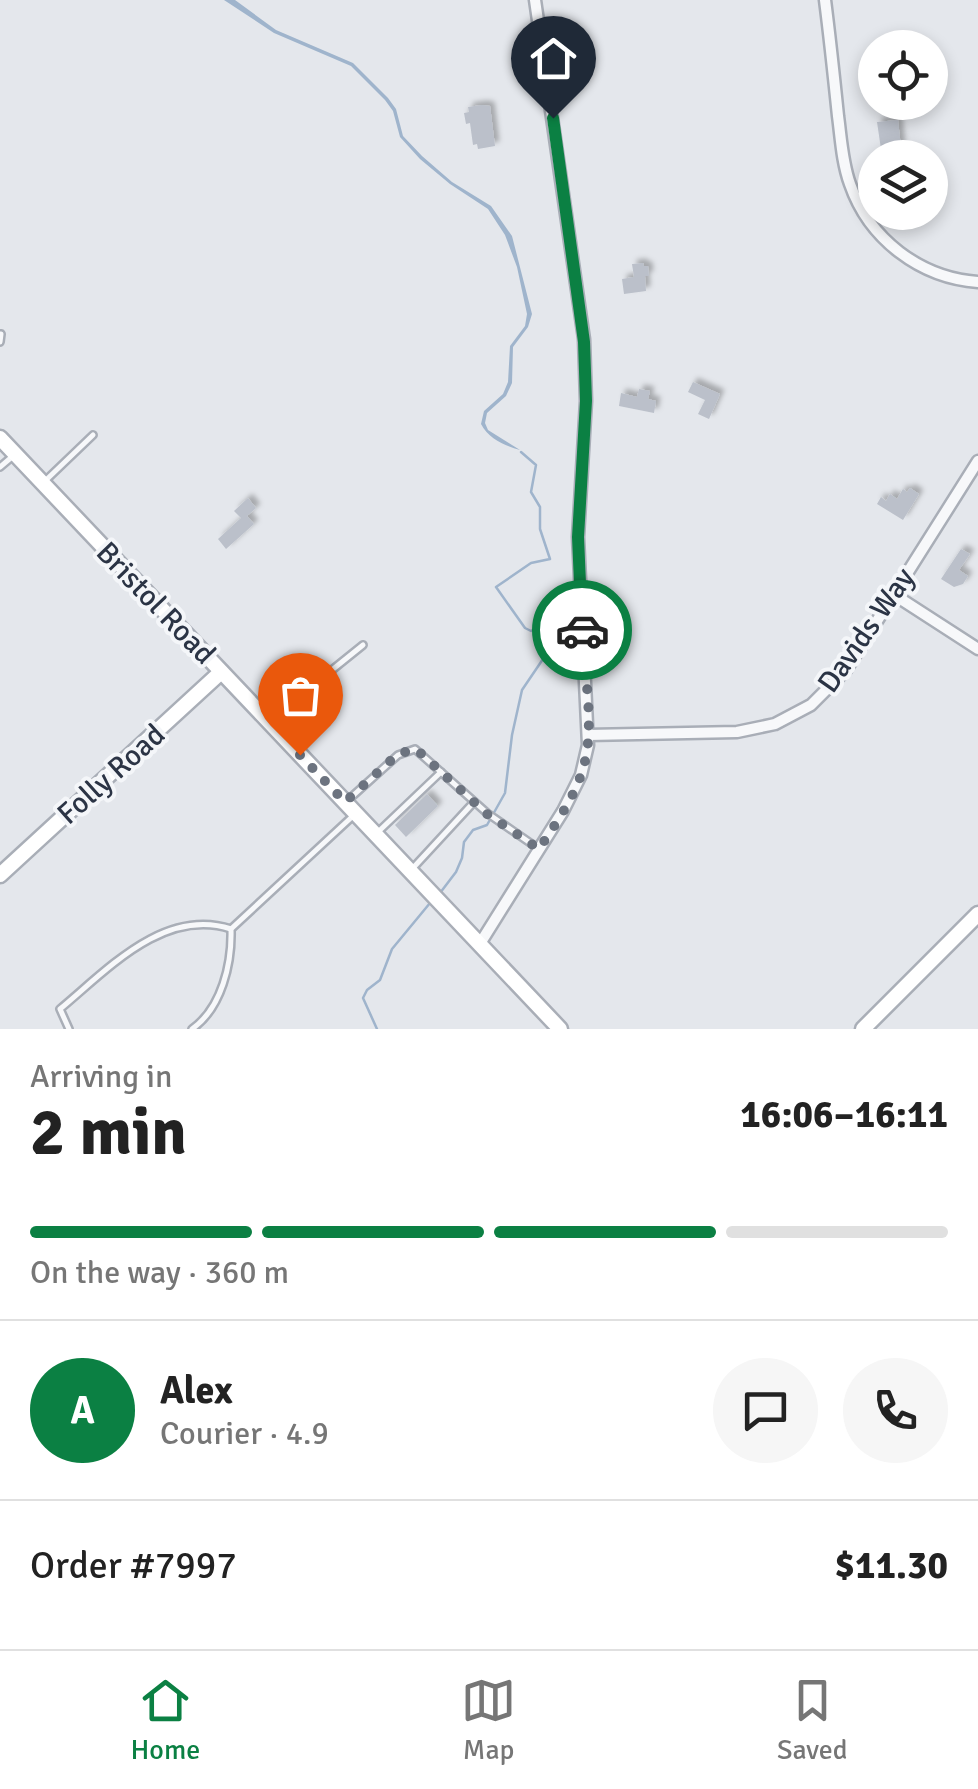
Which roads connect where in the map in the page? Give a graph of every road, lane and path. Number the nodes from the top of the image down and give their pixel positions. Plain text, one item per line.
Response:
1 (535, 0) edge
2 (826, 0) edge
3 (978, 282) edge
4 (1, 334) edge
5 (0, 342) edge
6 (93, 435) dead end
7 (0, 438) edge
8 (15, 454) junction
9 (978, 462) edge
10 (0, 467) edge
11 (43, 483) junction
12 (894, 594) junction
13 (362, 644) dead end
14 (978, 649) edge
15 (221, 672) junction
16 (274, 727) junction
17 (588, 735) junction
18 (441, 772) junction
19 (474, 802) junction
20 (350, 808) junction
21 (376, 834) junction
22 (539, 849) junction
23 (411, 870) junction
24 (0, 875) edge
25 (978, 914) edge
26 (231, 929) junction
27 (481, 942) junction
28 (70, 1029) edge
29 (192, 1029) edge
30 (560, 1029) edge
31 (863, 1029) edge

1 - 17 street
2 - 3 street
4 - 5 lane
6 - 11 lane
7 - 8 main road, Bristol Road
8 - 10 lane
8 - 11 main road, Bristol Road
9 - 12 street, Davids Way
11 - 15 main road, Bristol Road
12 - 14 street
12 - 17 street, Davids Way
13 - 16 lane
15 - 16 main road, Bristol Road
15 - 24 main road, Folly Road
16 - 20 main road, Bristol Road
17 - 22 street
18 - 19 lane
18 - 20 lane
18 - 21 lane
19 - 22 lane
19 - 23 lane
20 - 21 main road, Bristol Road
20 - 26 lane
21 - 23 main road, Bristol Road
22 - 27 street
23 - 27 main road, Bristol Road
25 - 31 main road
26 - 28 lane
26 - 29 lane
27 - 30 main road, Bristol Road

